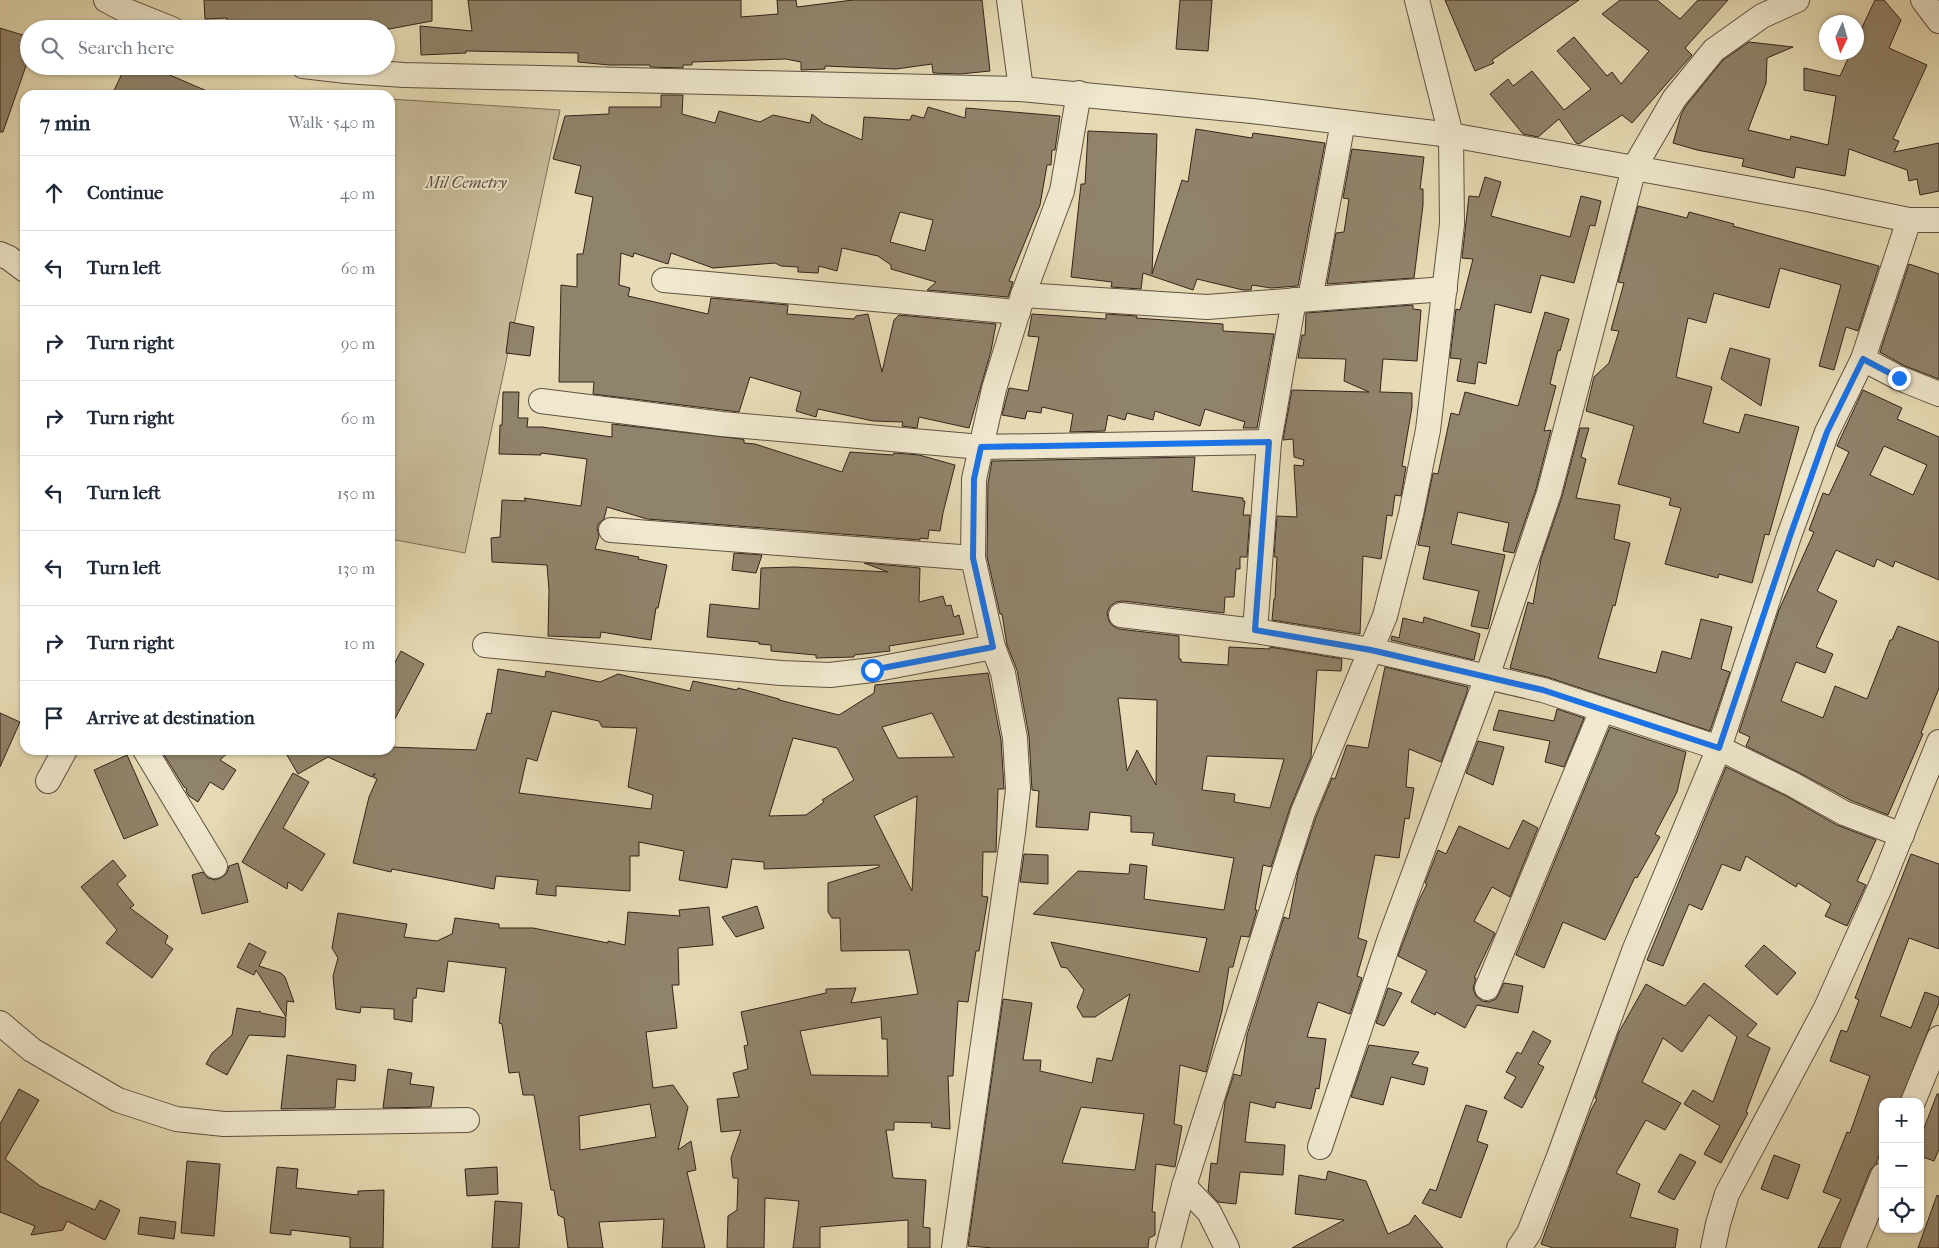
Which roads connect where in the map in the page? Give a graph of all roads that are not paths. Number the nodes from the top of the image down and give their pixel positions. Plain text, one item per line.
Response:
1 (106, 0) edge
2 (1009, 0) edge
3 (1417, 0) edge
4 (1797, 0) edge
5 (1923, 0) edge
6 (150, 20) edge
7 (1939, 21) edge
8 (395, 75) edge
9 (1021, 89) junction
10 (1079, 93) junction
11 (1343, 122) junction
12 (1451, 136) junction
13 (1634, 168) junction
14 (1909, 220) junction
15 (1939, 220) edge
16 (0, 254) edge
17 (20, 266) edge
18 (664, 280) dead end
19 (1445, 289) junction
20 (1302, 300) junction
21 (1020, 304) junction
22 (1863, 359) junction
23 (1939, 394) edge
24 (541, 401) dead end
25 (1269, 442) junction
26 (981, 447) junction
27 (611, 530) dead end
28 (973, 558) junction
29 (1121, 615) dead end
30 (1255, 630) junction
31 (485, 645) dead end
32 (993, 647) junction
33 (1371, 650) junction
34 (1486, 677) junction
35 (1602, 710) junction
36 (1939, 742) edge
37 (1719, 748) junction
38 (62, 755) edge
39 (148, 755) edge
40 (48, 781) dead end
41 (1902, 835) junction
42 (215, 866) dead end
43 (1487, 988) dead end
44 (0, 1022) edge
45 (1939, 1038) edge
46 (1915, 1098) edge
47 (467, 1120) dead end
48 (1320, 1147) dead end
49 (1184, 1186) junction
50 (1879, 1186) edge
51 (954, 1248) edge
52 (1168, 1248) edge
53 (1227, 1248) edge
54 (1519, 1248) edge
55 (1713, 1248) edge
56 (1853, 1248) edge

1 - 6 street
2 - 9 street
3 - 12 street
4 - 13 street
5 - 7 street
8 - 9 street
9 - 10 street
10 - 11 street
10 - 21 street
11 - 12 street
11 - 20 street
12 - 13 street
12 - 19 street
13 - 14 street
13 - 34 street
14 - 15 street
14 - 22 street
16 - 17 street
18 - 21 street
19 - 20 street
19 - 33 street
20 - 21 street
20 - 25 street
21 - 26 street
22 - 23 street
22 - 37 street
24 - 26 street
25 - 26 street
25 - 30 street
26 - 28 street
27 - 28 street
28 - 32 street
29 - 30 street
30 - 33 street
31 - 32 street
32 - 51 street
33 - 34 street
33 - 49 street
34 - 35 street
34 - 48 street
35 - 37 street
35 - 43 street
36 - 41 street
37 - 41 street
37 - 54 street
38 - 40 street
39 - 42 street
41 - 55 street
44 - 47 street
45 - 46 street
49 - 52 street
49 - 53 street
50 - 56 street

